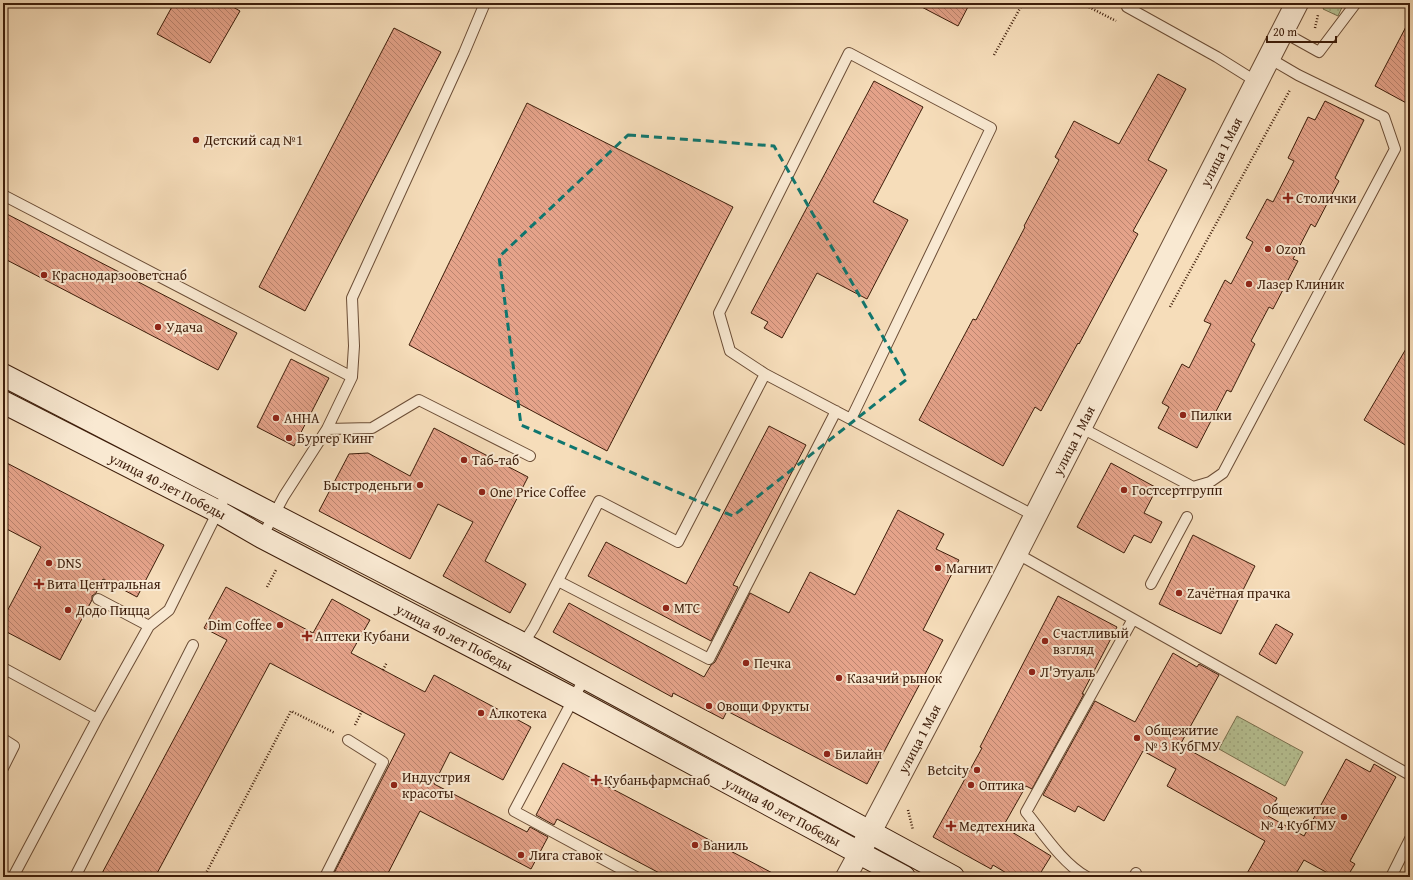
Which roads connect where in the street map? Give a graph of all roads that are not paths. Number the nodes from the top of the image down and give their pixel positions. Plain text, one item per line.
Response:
1 (485, 3) edge
2 (1297, 3) edge
3 (1356, 3) edge
4 (1127, 7) dead end
5 (1283, 32) junction
6 (1269, 58) junction
7 (1257, 82) junction
8 (3, 194) edge
9 (765, 374) junction
10 (3, 375) edge
11 (352, 377) junction
12 (3, 402) edge
13 (836, 411) junction
14 (851, 419) junction
15 (1080, 427) junction
16 (326, 429) junction
17 (530, 456) dead end
18 (228, 491) junction
19 (217, 511) junction
20 (274, 514) junction
21 (1035, 516) junction
22 (1187, 517) dead end
23 (262, 536) junction
24 (1016, 553) junction
25 (558, 581) junction
26 (1151, 584) dead end
27 (98, 598) dead end
28 (1133, 619) junction
29 (148, 626) junction
30 (523, 644) junction
31 (193, 645) dead end
32 (3, 668) edge
33 (585, 677) junction
34 (573, 699) junction
35 (97, 719) junction
36 (3, 740) edge
37 (348, 740) road end
38 (3, 768) edge
39 (1410, 775) edge
40 (870, 832) junction
41 (1410, 839) edge
42 (859, 853) junction
43 (13, 877) edge
44 (75, 877) edge
45 (325, 877) edge
46 (636, 877) edge
47 (846, 877) edge
48 (904, 877) edge
49 (953, 877) edge
50 (1087, 877) edge
51 (1391, 877) edge

1 - 11 lane
2 - 5 main road, улица 1 Мая
3 - 5 lane
4 - 7 lane
5 - 6 main road, улица 1 Мая
6 - 7 main road, улица 1 Мая
6 - 15 lane
7 - 15 main road, улица 1 Мая
8 - 11 lane
9 - 13 lane
9 - 14 lane
9 - 25 lane
10 - 18 main road, улица 40 лет Победы
11 - 16 lane
12 - 19 main road, улица 40 лет Победы
13 - 14 lane
13 - 25 lane
14 - 21 lane
15 - 21 main road, улица 1 Мая
16 - 17 lane
16 - 20 lane
18 - 19 lane
18 - 20 main road, улица 40 лет Победы
19 - 23 main road, улица 40 лет Победы
19 - 29 lane
20 - 23 lane
20 - 30 main road, улица 40 лет Победы
21 - 24 main road, улица 1 Мая
22 - 26 lane
23 - 34 main road, улица 40 лет Победы
24 - 28 lane
24 - 40 main road, улица 1 Мая
25 - 30 lane
27 - 29 lane
28 - 39 lane
28 - 50 lane
29 - 35 lane
30 - 33 main road, улица 40 лет Победы
31 - 44 lane
32 - 35 lane
33 - 34 lane
33 - 40 main road, улица 40 лет Победы
34 - 42 main road, улица 40 лет Победы
34 - 46 lane
35 - 43 lane
36 - 38 lane
37 - 45 lane
40 - 42 main road, улица 1 Мая
40 - 49 main road, улица 40 лет Победы
41 - 51 lane
42 - 47 street, улица 1 Мая
42 - 48 main road, улица 40 лет Победы

